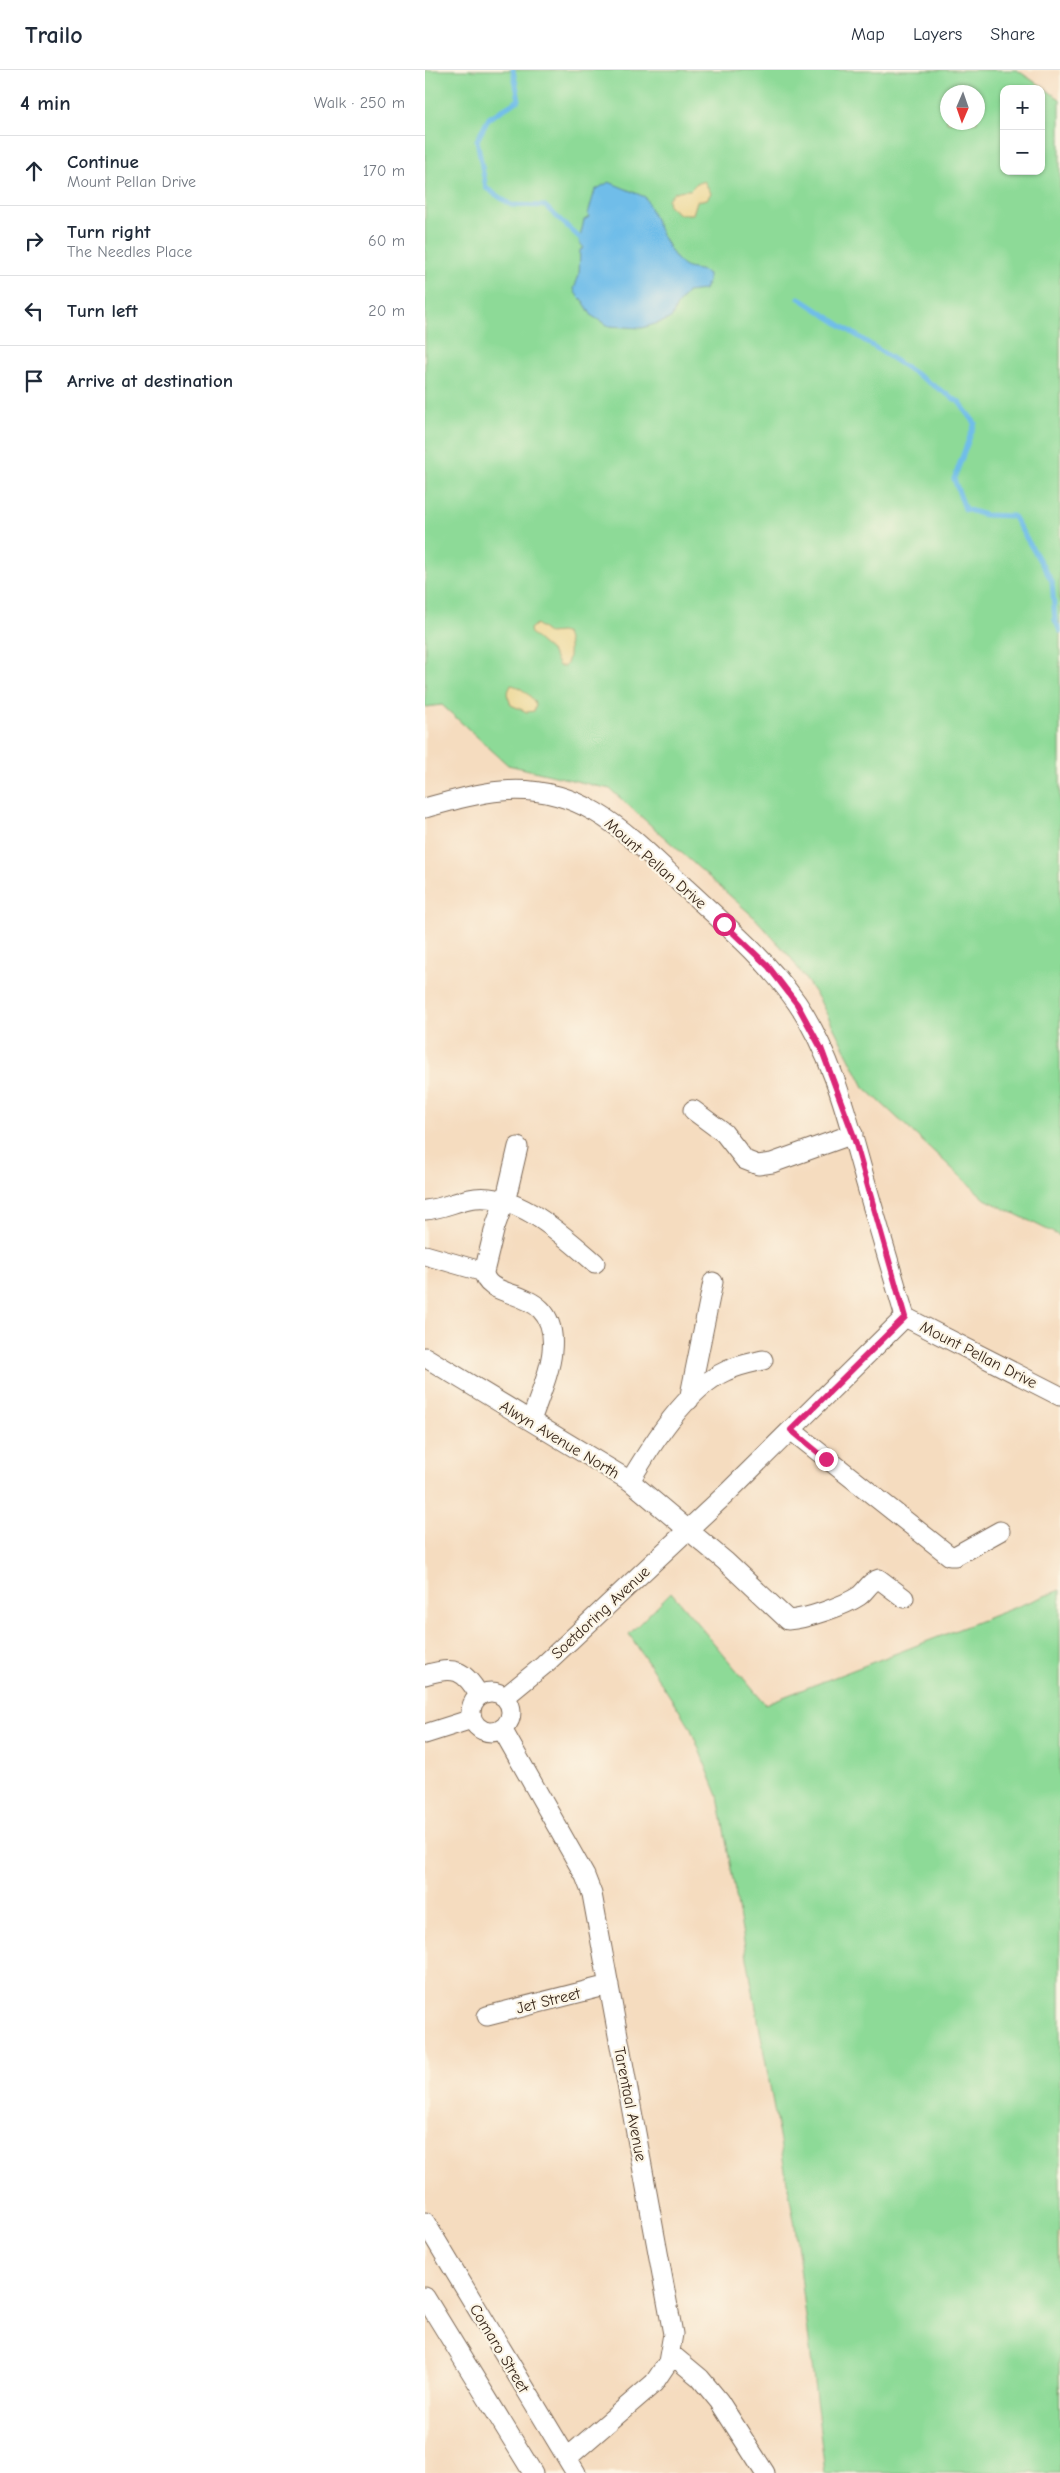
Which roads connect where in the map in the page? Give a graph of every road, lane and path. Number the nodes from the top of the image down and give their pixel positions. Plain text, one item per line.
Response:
1 (425, 808) edge
2 (693, 1110) dead end
3 (853, 1134) junction
4 (518, 1147) dead end
5 (504, 1202) junction
6 (425, 1210) edge
7 (425, 1255) edge
8 (595, 1263) dead end
9 (484, 1272) junction
10 (713, 1282) dead end
11 (905, 1317) junction
12 (425, 1357) edge
13 (763, 1360) dead end
14 (1060, 1396) edge
15 (689, 1400) junction
16 (531, 1421) junction
17 (791, 1430) junction
18 (630, 1480) junction
19 (690, 1527) junction
20 (999, 1530) dead end
21 (904, 1598) dead end
22 (425, 1675) edge
23 (479, 1695) junction
24 (505, 1697) junction
25 (472, 1719) junction
26 (502, 1729) junction
27 (425, 1734) edge
28 (609, 1985) junction
29 (487, 2016) dead end
30 (425, 2222) edge
31 (425, 2297) edge
32 (670, 2353) junction
33 (571, 2466) edge
34 (533, 2473) edge
35 (765, 2473) edge

1 - 3 street, Mount Pellan Drive
2 - 3 street
3 - 11 street, Mount Pellan Drive
4 - 5 street
5 - 6 street
5 - 8 street
5 - 9 street
7 - 9 street
9 - 16 street
10 - 15 street
11 - 14 street, Mount Pellan Drive
11 - 17 street, Soetdoring Avenue
12 - 16 street, Alwyn Avenue North
13 - 15 street
15 - 18 street
16 - 18 street, Alwyn Avenue North
17 - 19 street, Soetdoring Avenue
17 - 20 street
18 - 19 street, Alwyn Avenue North
19 - 21 street, Alwyn Avenue North
19 - 24 street, Soetdoring Avenue
22 - 23 street
23 - 24 street
23 - 25 street
24 - 26 street
25 - 26 street
25 - 27 street
26 - 28 street, Tarentaal Avenue
28 - 29 street, Jet Street
28 - 32 street, Tarentaal Avenue
30 - 33 street, Comaro Street
31 - 34 street
32 - 33 street, Tarentaal Avenue
32 - 35 street

